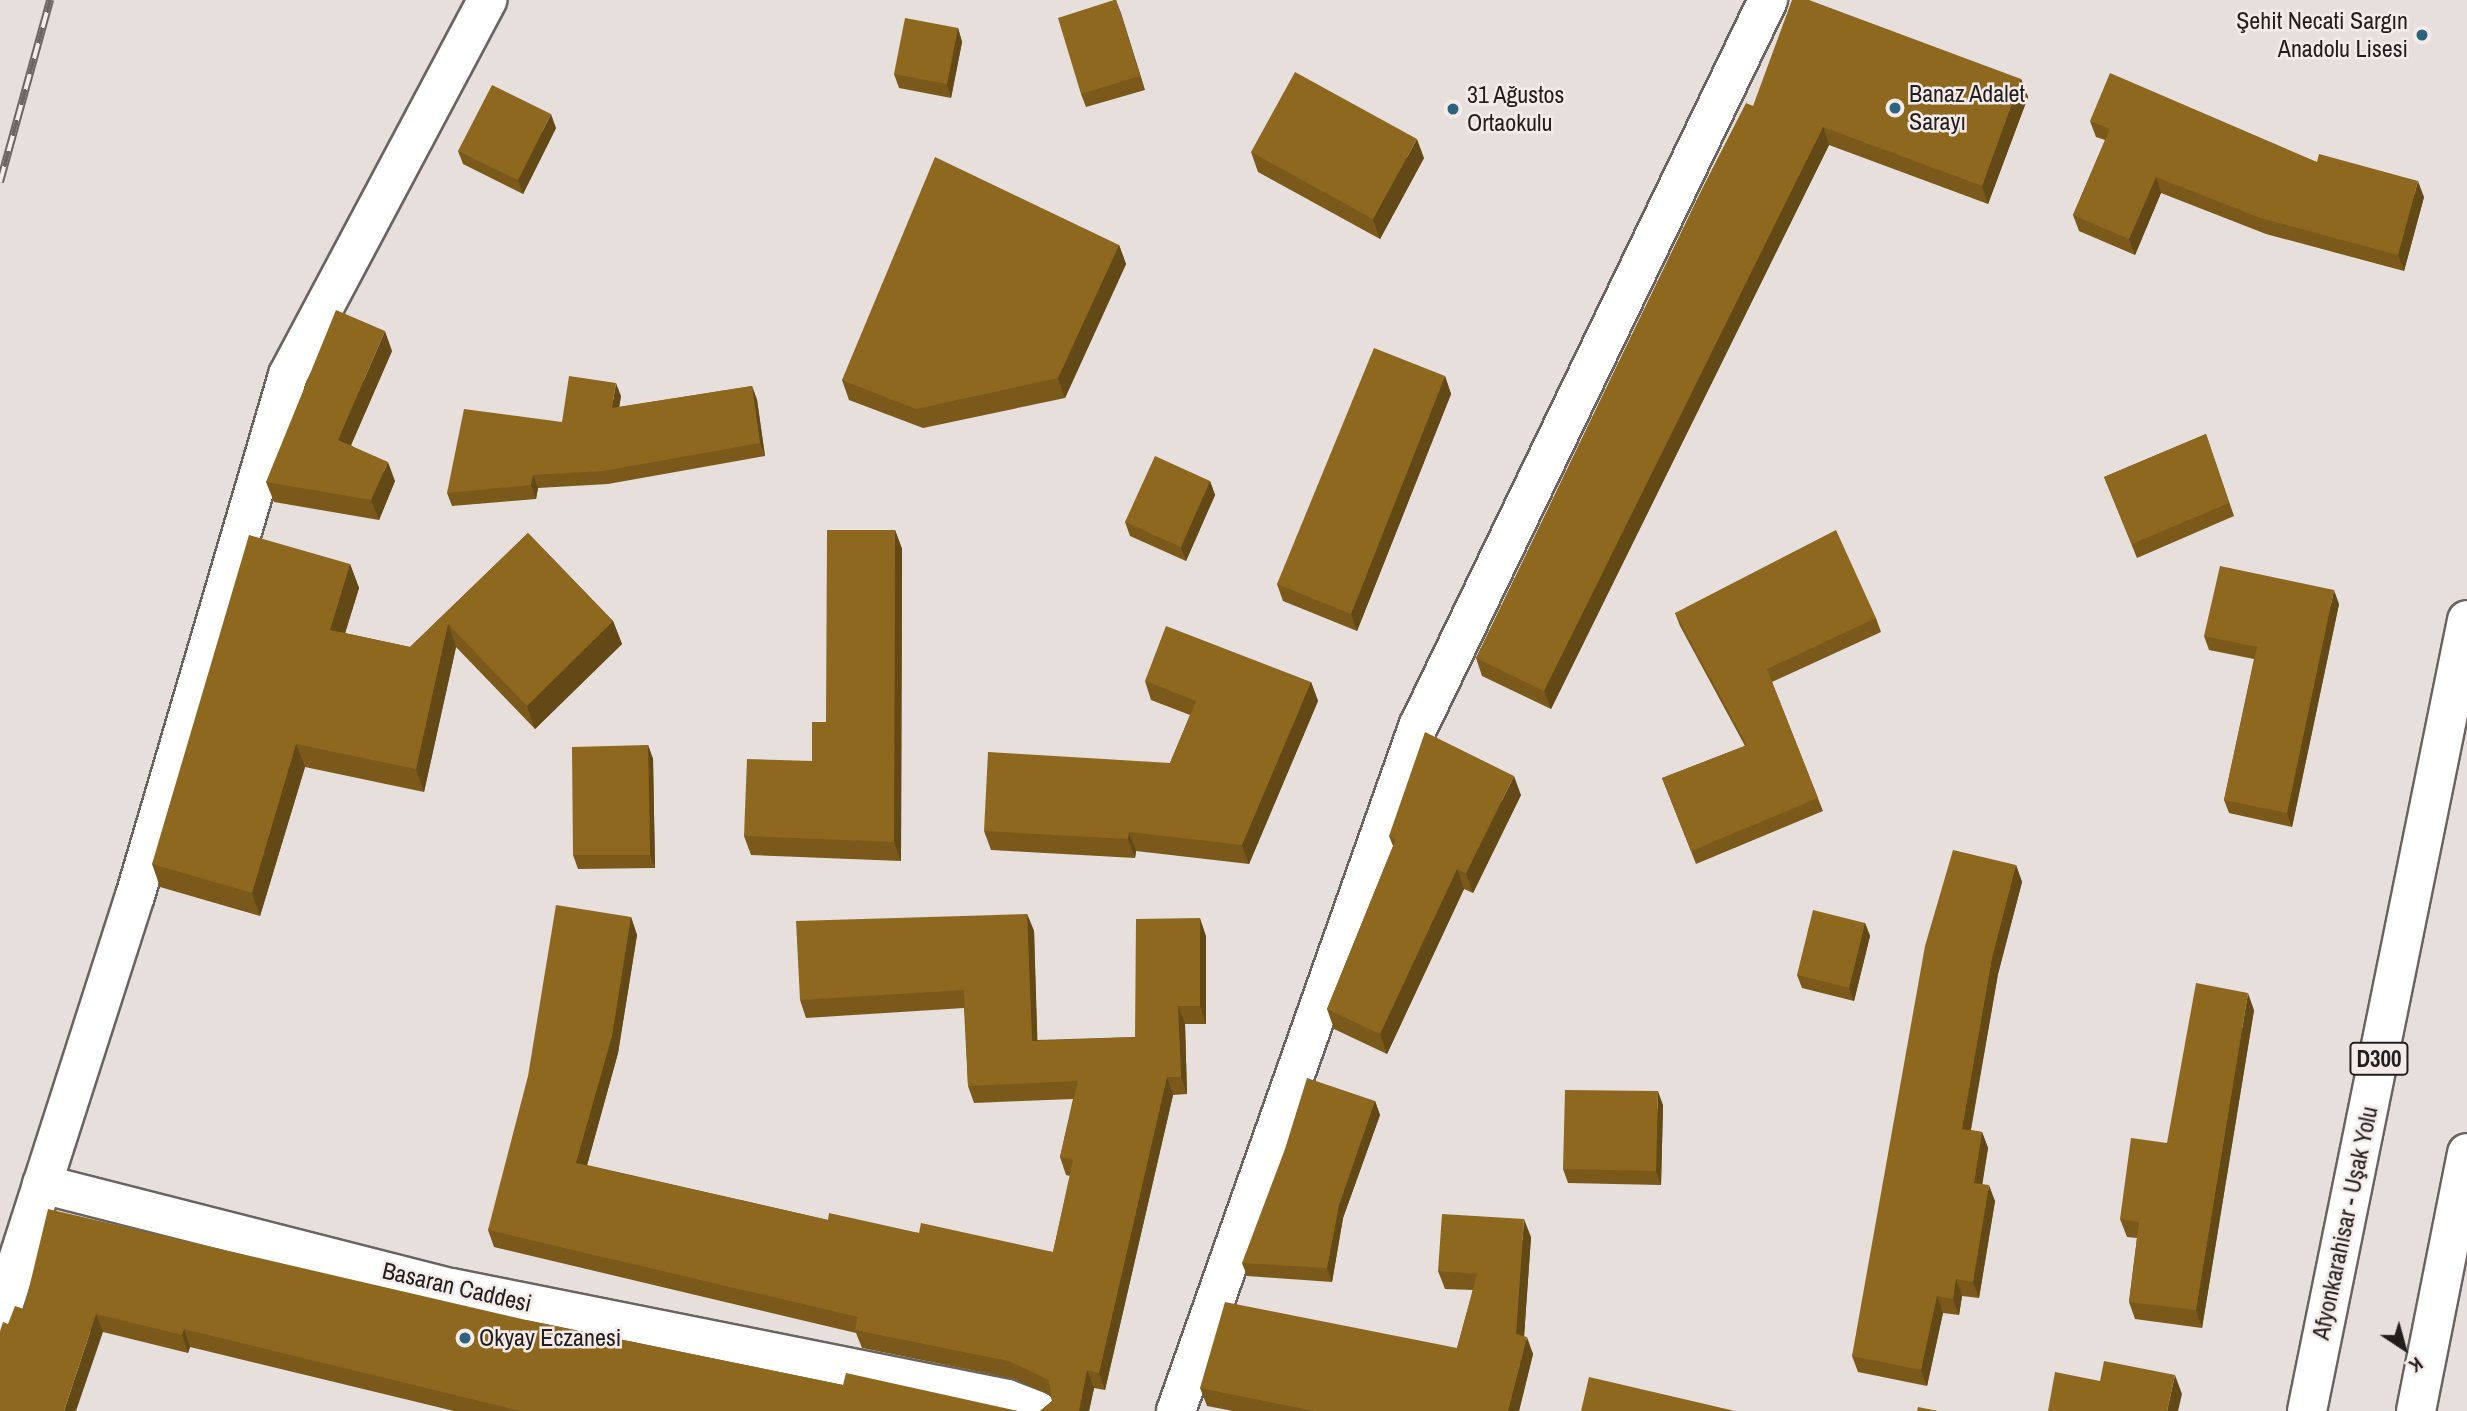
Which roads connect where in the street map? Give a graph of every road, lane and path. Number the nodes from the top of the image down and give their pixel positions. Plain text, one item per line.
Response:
1 (486, 0) edge
2 (1768, 0) edge
3 (2467, 620) edge
4 (2467, 1153) edge
5 (42, 1184) junction
6 (0, 1316) edge
7 (1038, 1411) edge
8 (1176, 1411) edge
9 (2307, 1411) edge
10 (2416, 1411) edge

1 - 5 main road
2 - 8 main road
3 - 9 main road, Afyonkarahisar - Uşak Yolu / D300
4 - 10 main road
5 - 6 main road
5 - 7 main road, Basaran Caddesi

